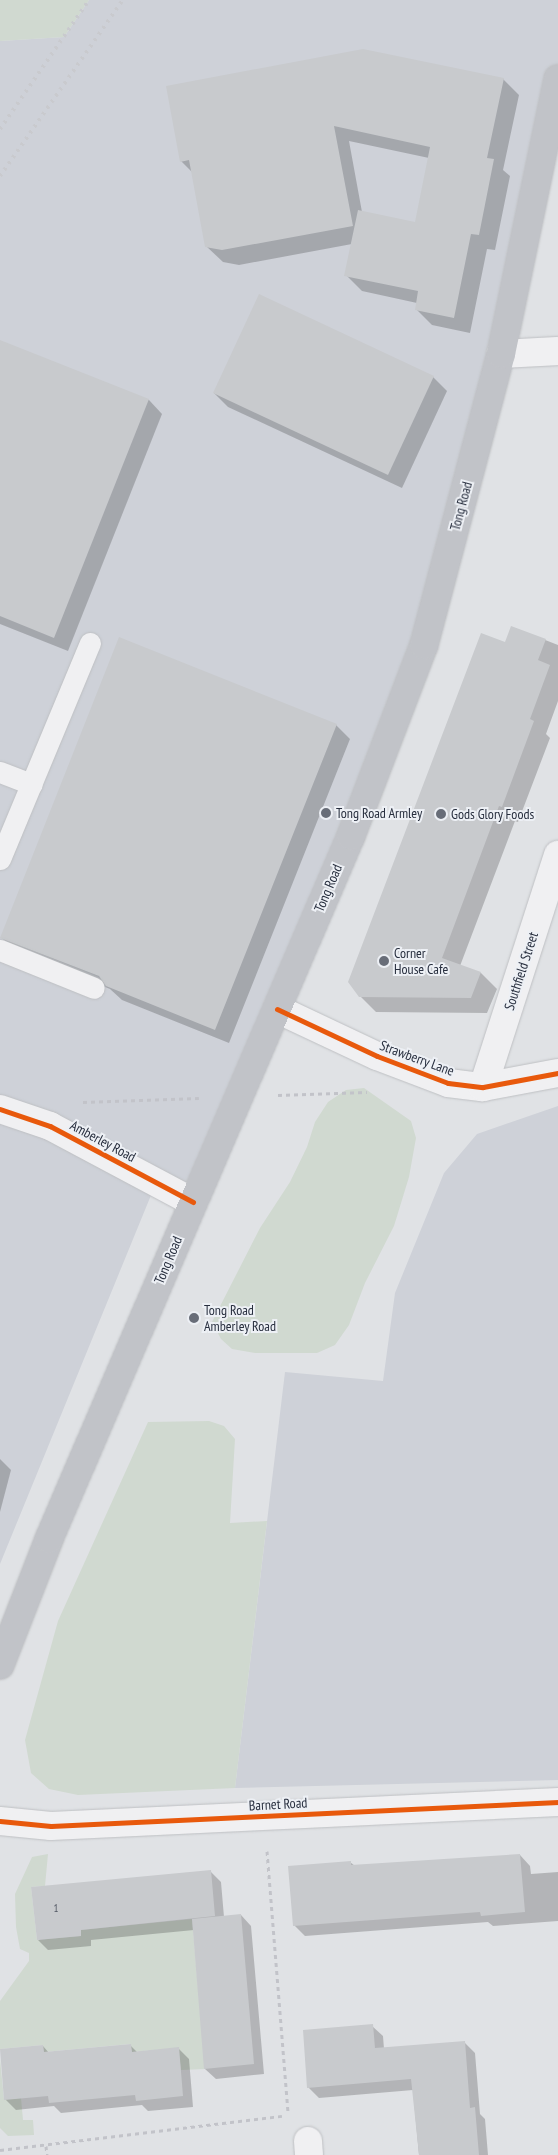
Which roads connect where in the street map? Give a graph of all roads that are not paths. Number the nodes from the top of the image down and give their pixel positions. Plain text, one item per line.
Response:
1 (558, 79) edge
2 (558, 351) edge
3 (501, 354) junction
4 (90, 643) dead end
5 (0, 772) edge
6 (32, 784) junction
7 (558, 855) edge
8 (0, 860) edge
9 (0, 950) edge
10 (94, 988) dead end
11 (277, 1009) junction
12 (558, 1073) edge
13 (483, 1087) junction
14 (0, 1109) edge
15 (193, 1202) junction
16 (0, 1665) edge
17 (558, 1802) edge
18 (0, 1821) edge

1 - 3 main road, Tong Road
2 - 3 street
3 - 11 main road, Tong Road
4 - 6 lane
5 - 6 lane
6 - 8 lane
7 - 13 street, Southfield Street
9 - 10 lane
11 - 13 street, Strawberry Lane
11 - 15 main road, Tong Road
12 - 13 street, Strawberry Lane
14 - 15 street, Amberley Road
15 - 16 main road, Tong Road
17 - 18 street, Barnet Road

